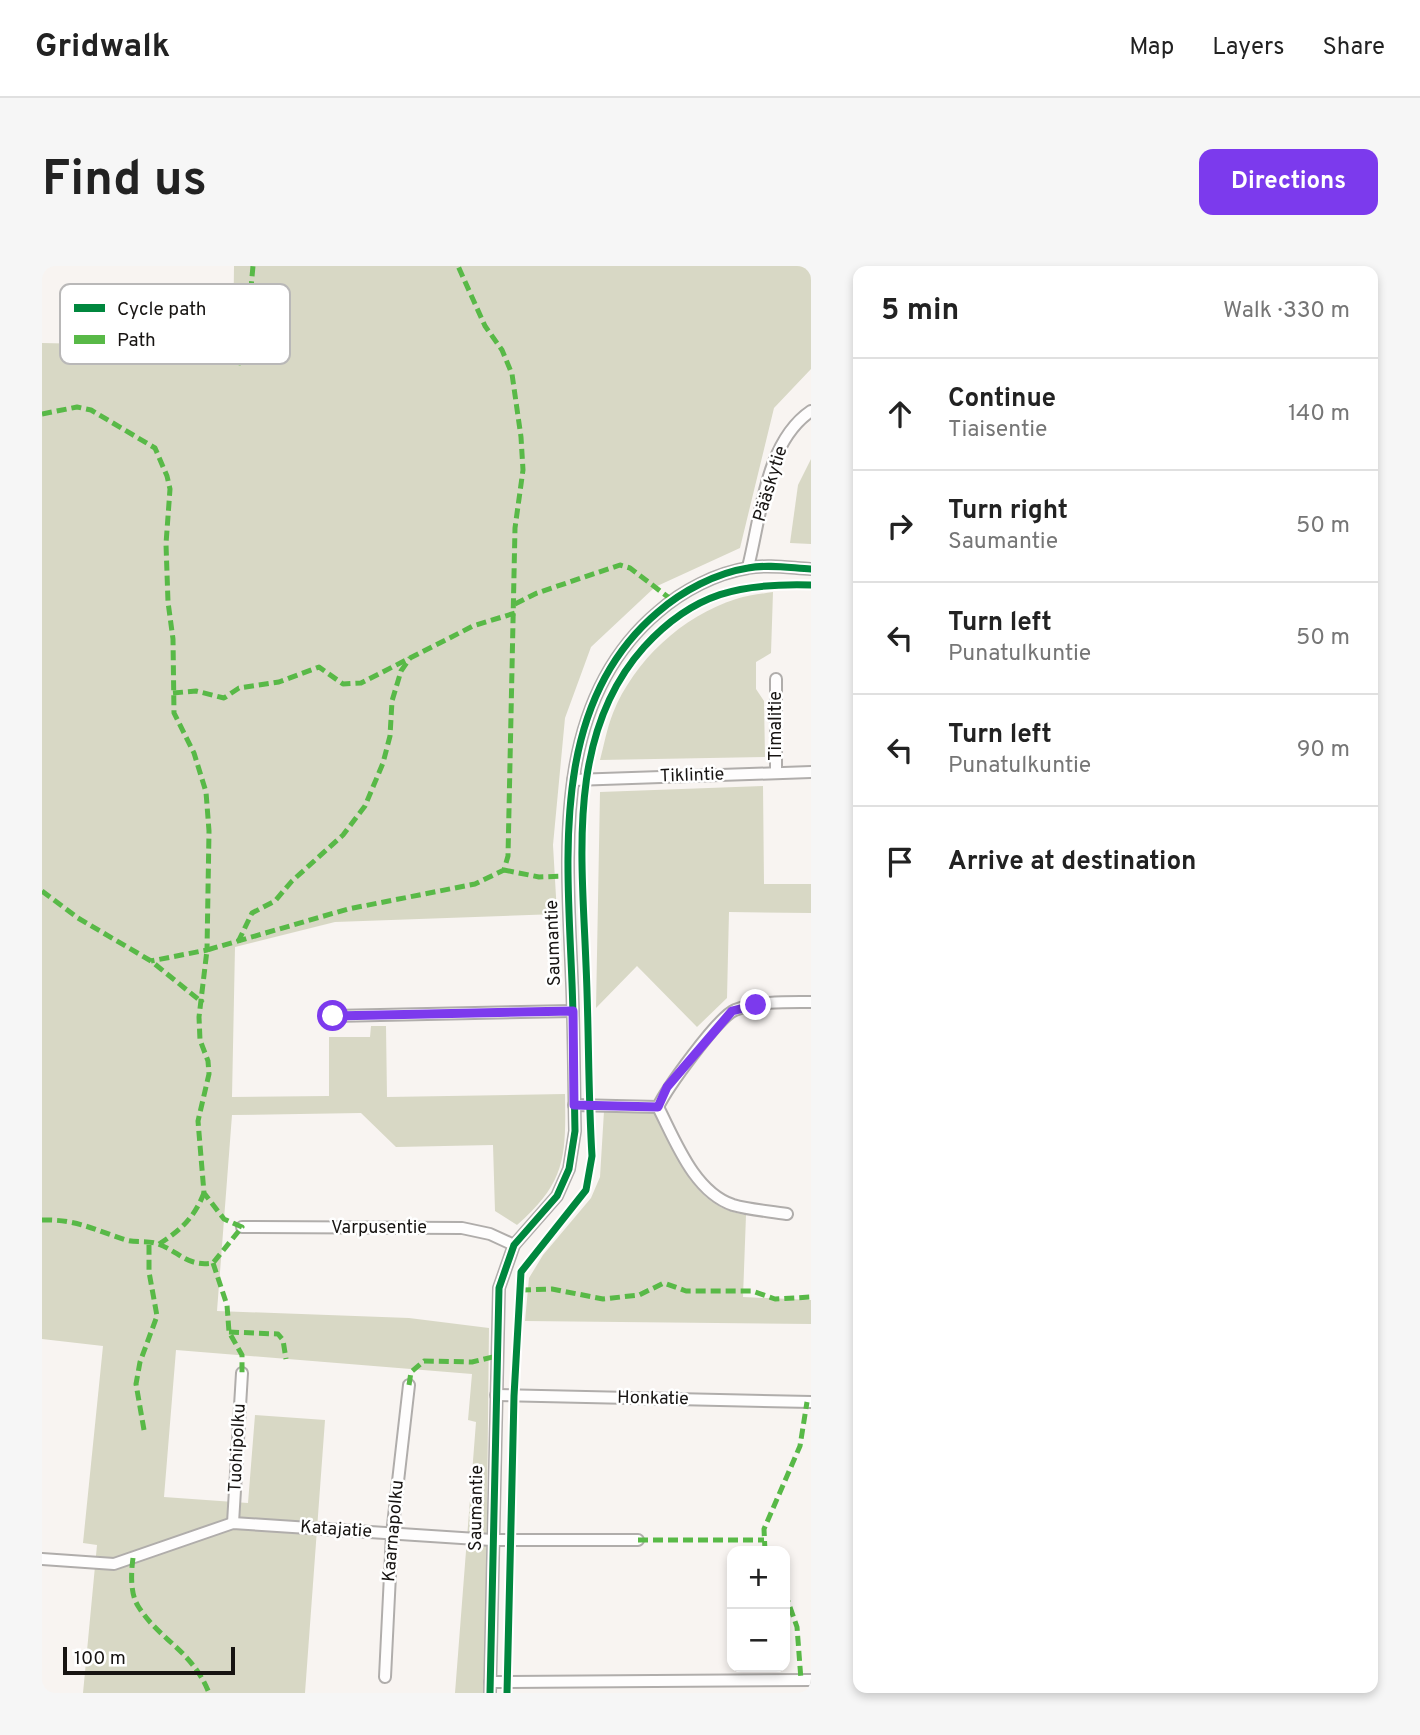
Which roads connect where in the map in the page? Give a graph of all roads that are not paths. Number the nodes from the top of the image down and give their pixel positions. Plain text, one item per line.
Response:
1 (811, 411) edge
2 (748, 567) junction
3 (811, 569) edge
4 (776, 679) dead end
5 (811, 772) edge
6 (776, 773) junction
7 (573, 780) junction
8 (811, 1002) edge
9 (573, 1011) junction
10 (333, 1016) dead end
11 (574, 1105) junction
12 (658, 1107) junction
13 (787, 1214) dead end
14 (242, 1227) dead end
15 (514, 1245) junction
16 (242, 1373) dead end
17 (409, 1385) dead end
18 (496, 1395) junction
19 (811, 1402) edge
20 (233, 1523) junction
21 (392, 1534) junction
22 (492, 1540) junction
23 (638, 1540) dead end
24 (42, 1559) edge
25 (385, 1677) dead end
26 (811, 1680) edge
27 (490, 1688) edge

1 - 2 street, Pääskytie
2 - 3 street, Saumantie
2 - 7 street, Saumantie
4 - 6 street, Timalitie
5 - 6 street, Tiklintie
6 - 7 street, Tiklintie
7 - 9 street, Saumantie
8 - 12 street
9 - 10 street
9 - 11 street, Saumantie
11 - 12 street
11 - 15 street, Saumantie
12 - 13 street
14 - 15 street, Varpusentie
15 - 18 street, Saumantie
16 - 20 street, Tuohipolku
17 - 21 street, Kaarnapolku
18 - 19 street, Honkatie
18 - 22 street, Saumantie
20 - 21 street, Katajatie
20 - 24 street, Katajatie
21 - 22 street, Katajatie
21 - 25 street, Kaarnapolku
22 - 23 street, Katajatie
22 - 27 street, Saumantie
26 - 27 street

